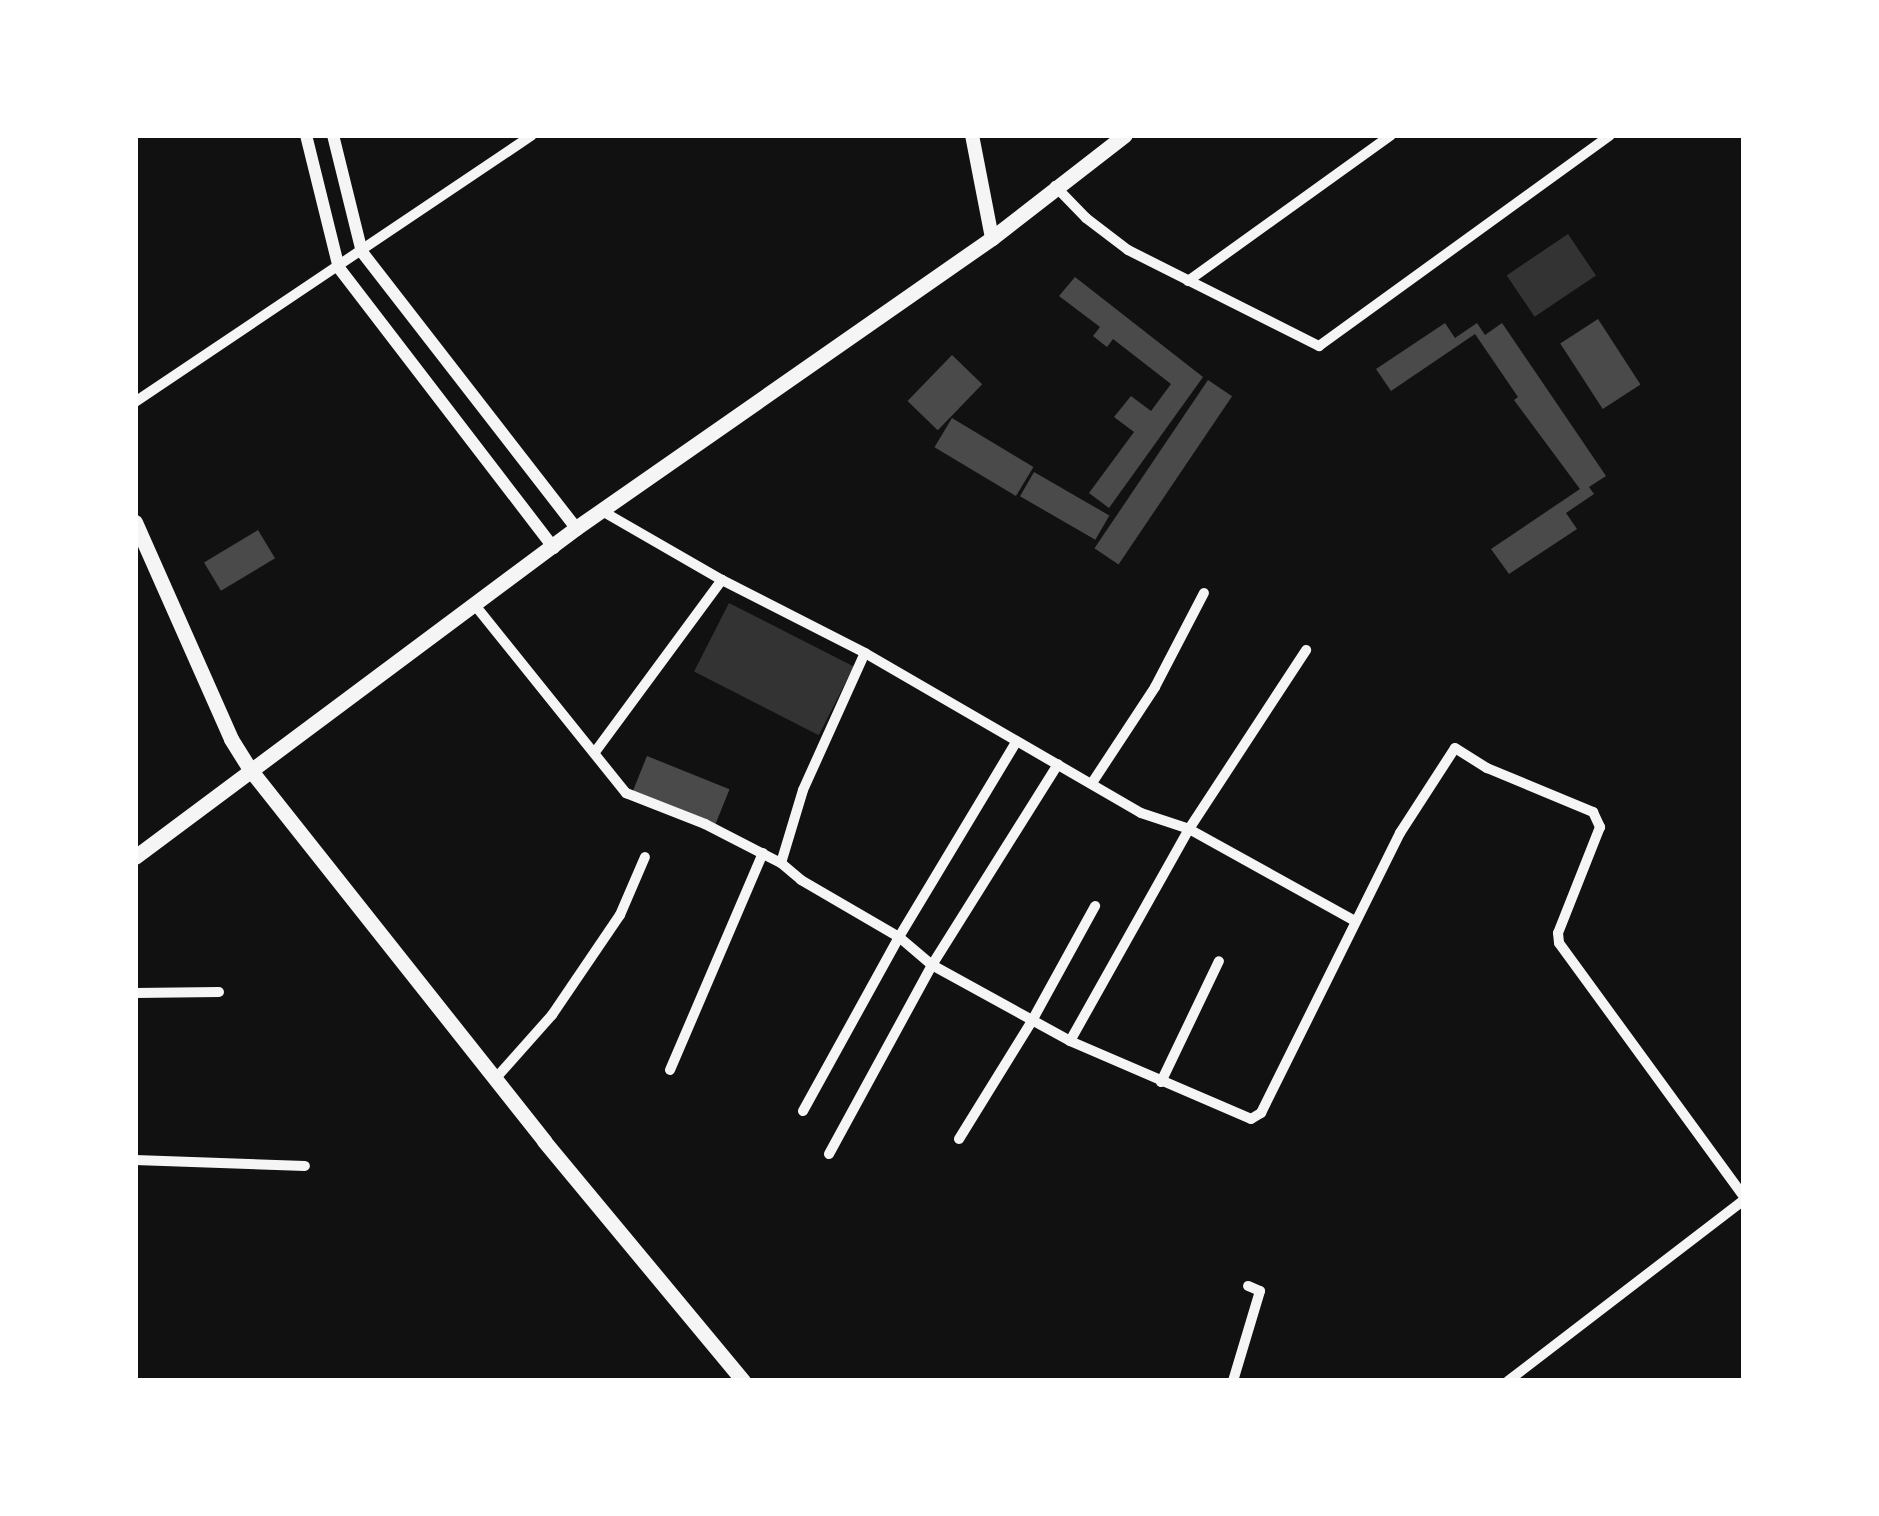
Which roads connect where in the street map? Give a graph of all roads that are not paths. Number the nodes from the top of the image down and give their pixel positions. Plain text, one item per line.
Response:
1 (306, 135) edge
2 (332, 135) edge
3 (532, 135) edge
4 (972, 135) edge
5 (1126, 135) edge
6 (1391, 135) edge
7 (1610, 135) edge
8 (1054, 186) junction
9 (992, 238) junction
10 (362, 252) junction
11 (339, 268) junction
12 (1188, 281) junction
13 (135, 402) edge
14 (602, 510) junction
15 (135, 522) edge
16 (576, 528) junction
17 (554, 548) junction
18 (722, 580) junction
19 (1204, 593) dead end
20 (474, 604) junction
21 (1306, 650) dead end
22 (865, 653) junction
23 (1016, 742) junction
24 (596, 752) junction
25 (1058, 764) junction
26 (252, 772) junction
27 (1092, 784) junction
28 (1188, 829) junction
29 (763, 853) junction
30 (645, 856) dead end
31 (135, 857) edge
32 (781, 863) junction
33 (1095, 906) dead end
34 (1355, 921) junction
35 (899, 937) junction
36 (1219, 961) dead end
37 (932, 965) junction
38 (218, 992) dead end
39 (135, 993) edge
40 (1033, 1019) junction
41 (1070, 1040) junction
42 (670, 1070) dead end
43 (496, 1079) junction
44 (1161, 1082) junction
45 (803, 1111) dead end
46 (958, 1139) dead end
47 (830, 1154) dead end
48 (135, 1160) edge
49 (305, 1166) dead end
50 (1744, 1198) edge
51 (1248, 1286) dead end
52 (739, 1380) edge
53 (1233, 1381) edge
54 (1508, 1381) edge

1 - 11 street
2 - 10 street
3 - 10 street
4 - 9 main road
5 - 8 main road
6 - 12 street
7 - 12 street
8 - 9 main road
8 - 12 street
9 - 14 main road
10 - 11 street
10 - 16 street
11 - 13 street
11 - 17 street
14 - 16 main road
14 - 18 street
15 - 26 main road
16 - 17 main road
17 - 20 main road
18 - 22 street
18 - 24 street
19 - 27 street
20 - 24 street
20 - 26 main road
21 - 28 street
22 - 23 street
22 - 32 street
23 - 25 street
23 - 35 street
24 - 29 street
25 - 27 street
25 - 37 street
26 - 31 main road
26 - 43 main road
27 - 28 street
28 - 34 street
28 - 41 street
29 - 32 street
29 - 42 street
30 - 43 street
32 - 35 street
33 - 40 street
34 - 44 street
34 - 50 street
35 - 37 street
35 - 45 street
36 - 44 street
37 - 40 street
37 - 47 street
38 - 39 street
40 - 41 street
40 - 46 street
41 - 44 street
43 - 52 main road
48 - 49 street
50 - 54 street
51 - 53 street

